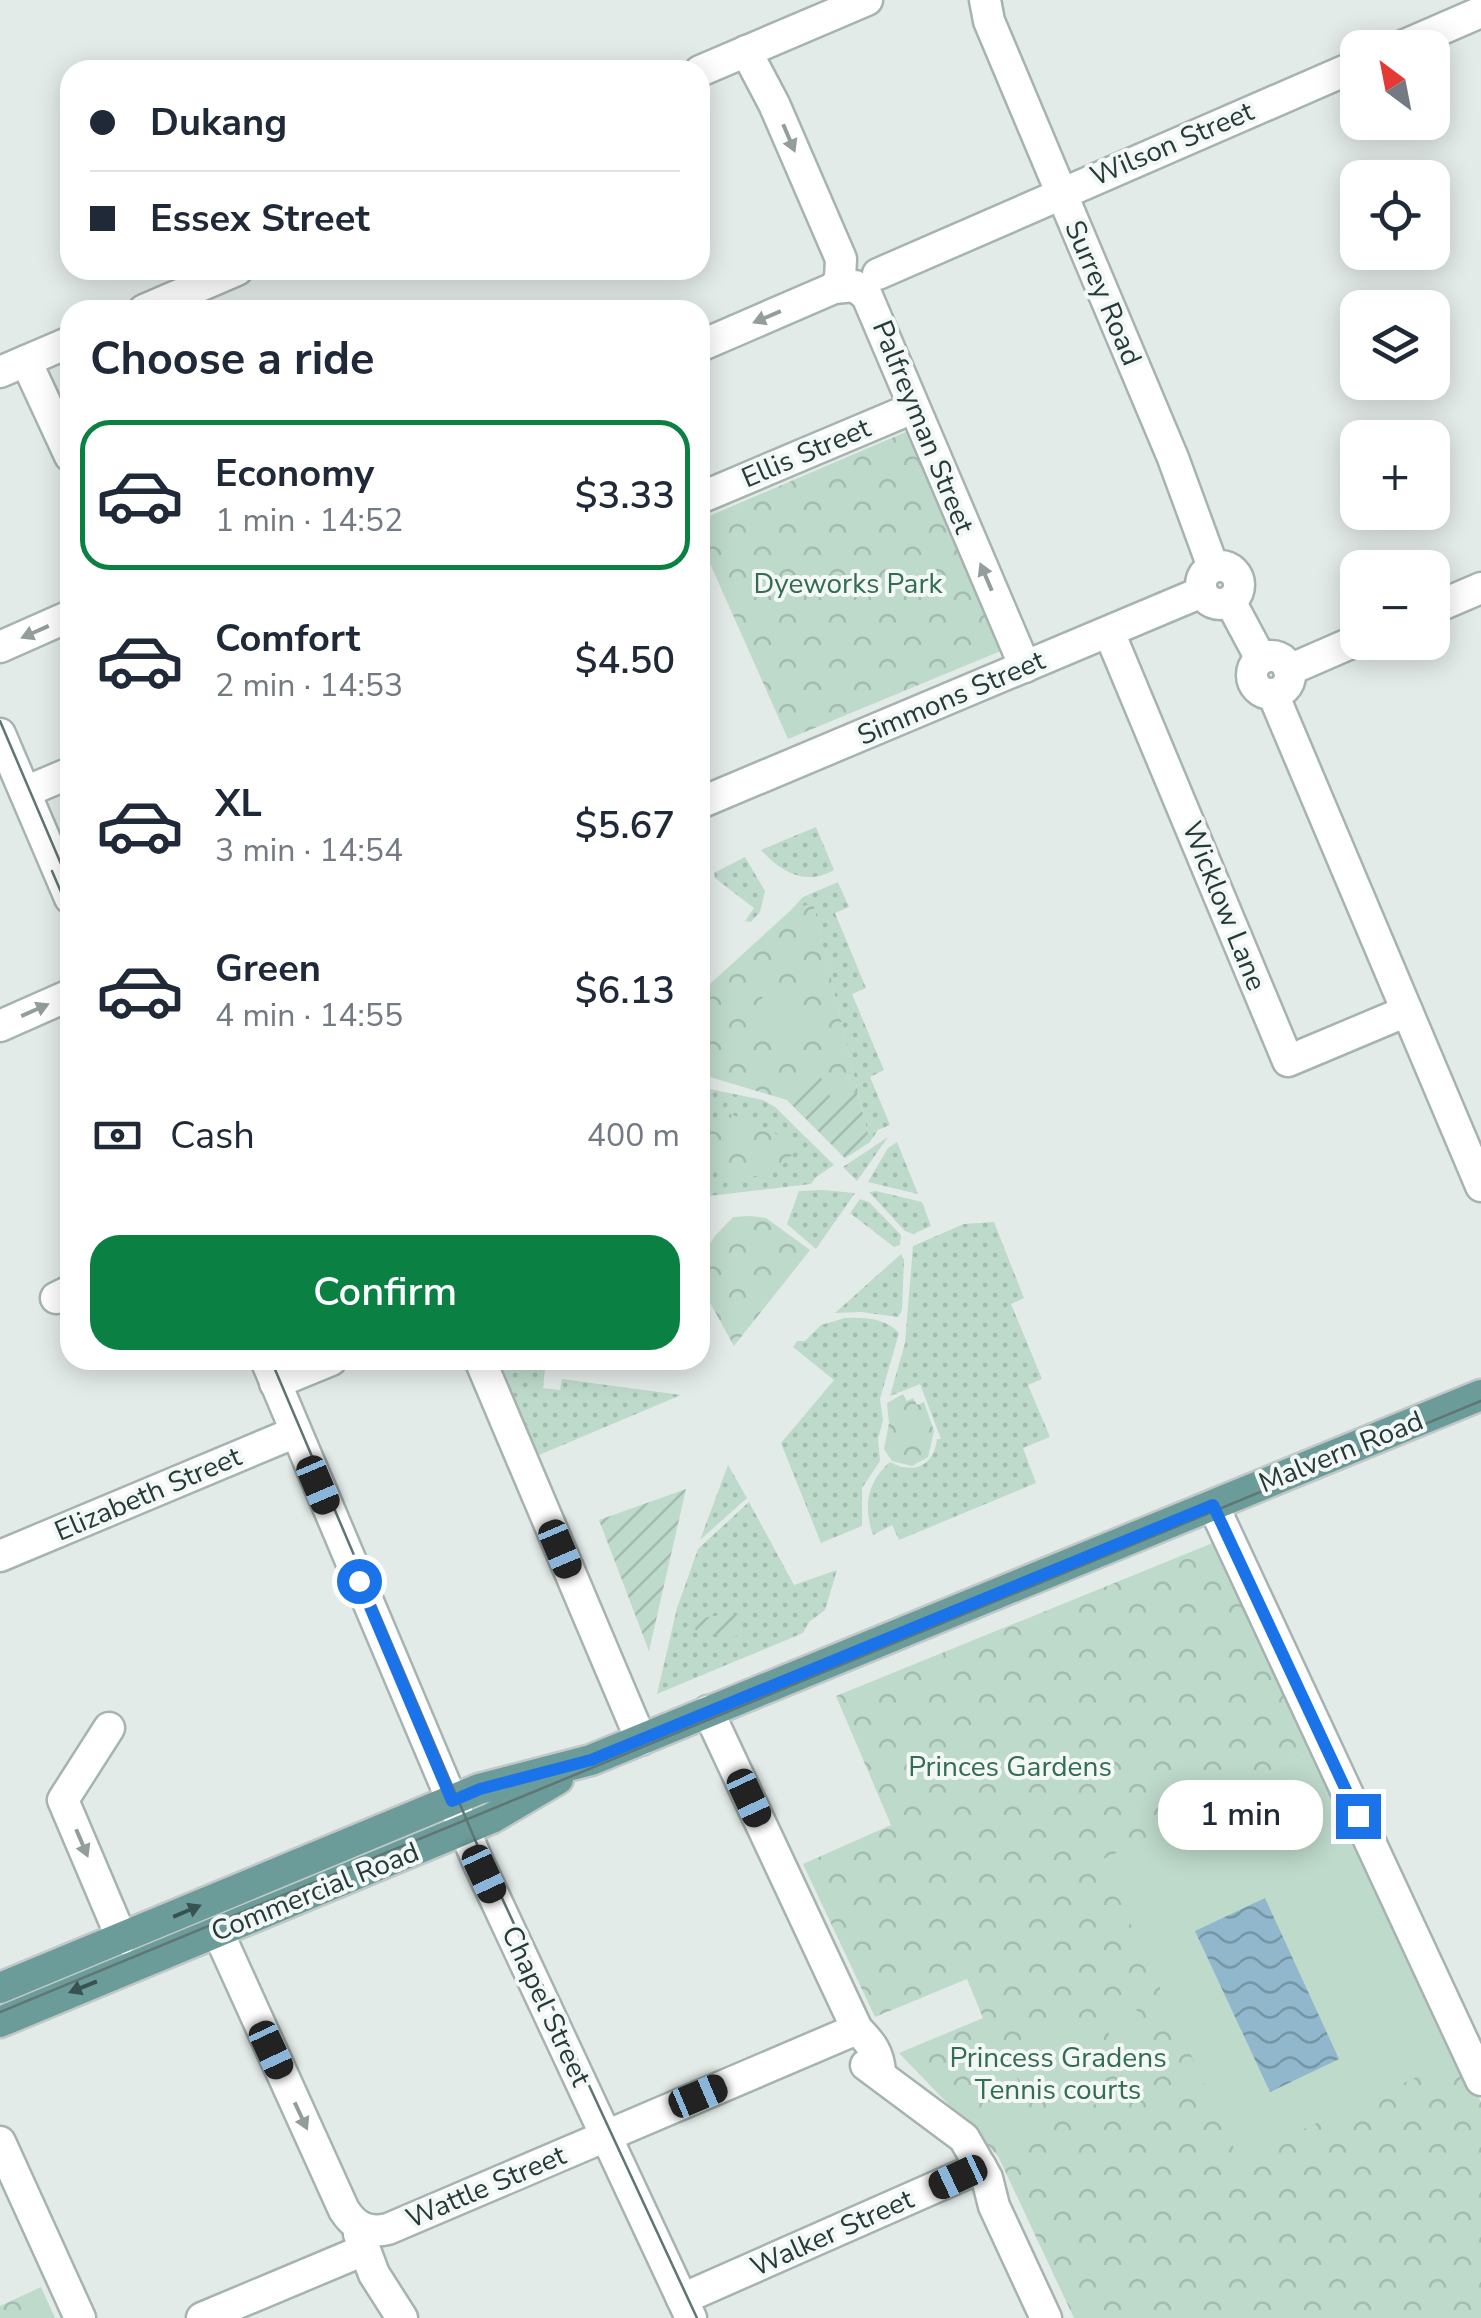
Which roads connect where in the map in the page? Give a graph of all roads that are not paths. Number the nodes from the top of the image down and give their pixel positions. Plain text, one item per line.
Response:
1 (868, 0) edge
2 (1480, 3) edge
3 (982, 7) edge
4 (1431, 30) edge
5 (746, 51) junction
6 (710, 67) edge
7 (1340, 73) edge
8 (1061, 194) junction
9 (878, 274) dead end
10 (214, 280) edge
11 (834, 288) junction
12 (168, 300) edge
13 (710, 342) edge
14 (60, 346) edge
15 (13, 367) edge
16 (912, 408) junction
17 (60, 440) edge
18 (710, 494) edge
19 (1215, 587) junction
20 (1481, 588) edge
21 (1450, 601) edge
22 (60, 620) edge
23 (1109, 632) junction
24 (0, 647) edge
25 (1340, 647) edge
26 (1025, 667) junction
27 (1275, 674) junction
28 (0, 734) edge
29 (60, 777) edge
30 (25, 792) junction
31 (710, 793) edge
32 (60, 874) edge
33 (60, 999) edge
34 (1407, 1011) junction
35 (0, 1026) edge
36 (1481, 1186) edge
37 (484, 1370) edge
38 (270, 1372) edge
39 (1481, 1395) edge
40 (296, 1432) junction
41 (1213, 1505) junction
42 (0, 1556) edge
43 (708, 1711) junction
44 (110, 1728) dead end
45 (641, 1740) junction
46 (591, 1760) junction
47 (452, 1801) junction
48 (464, 1830) junction
49 (218, 1932) junction
50 (122, 1939) junction
51 (0, 1988) edge
52 (0, 2022) edge
53 (857, 2029) junction
54 (1481, 2080) edge
55 (606, 2136) junction
56 (0, 2142) edge
57 (975, 2170) junction
58 (360, 2236) junction
59 (686, 2308) edge
60 (80, 2318) edge
61 (202, 2318) edge
62 (402, 2318) edge
63 (1046, 2318) edge

1 - 5 street
2 - 4 street
3 - 8 street, Surrey Road
5 - 6 street
5 -> 11 street
7 - 8 street, Wilson Street
8 - 9 street, Wilson Street
8 - 19 street, Surrey Road
10 - 12 street
11 -> 13 street
11 - 16 street, Palfreyman Street
14 - 15 street
15 - 17 street
16 - 18 street, Ellis Street
26 -> 16 street, Palfreyman Street
19 - 23 street, Simmons Street
19 - 27 street, Surrey Road
20 - 21 street
22 -> 24 street
23 - 26 street, Simmons Street
23 - 34 street, Wicklow Lane
25 - 27 street
26 - 31 street, Simmons Street
27 - 34 street, Surrey Road
28 - 30 street
29 - 30 street
30 - 32 street
35 -> 33 street
34 - 36 street, Surrey Road
37 - 45 street
38 - 40 street, Chapel Street
39 - 41 main road, Malvern Road
40 - 42 street, Elizabeth Street
40 - 47 street, Chapel Street
41 - 43 main road, Malvern Road
41 - 54 street
43 - 45 main road, Malvern Road
43 - 53 street
44 -> 50 street
45 - 46 main road, Malvern Road
46 - 47 main road, Commercial Road
46 - 48 main road, Commercial Road
47 - 48 street, Chapel Street
50 -> 47 main road, Commercial Road
48 - 49 main road, Commercial Road
48 - 55 street, Chapel Street
49 -> 52 main road, Commercial Road
49 -> 58 street
50 - 51 main road, Commercial Road
53 - 55 street, Wattle Street
53 - 57 street
55 - 58 street, Wattle Street
55 - 59 street, Chapel Street
56 - 60 street
57 - 59 street, Walker Street
57 - 63 street
58 - 61 street, Wattle Street
58 - 62 street

